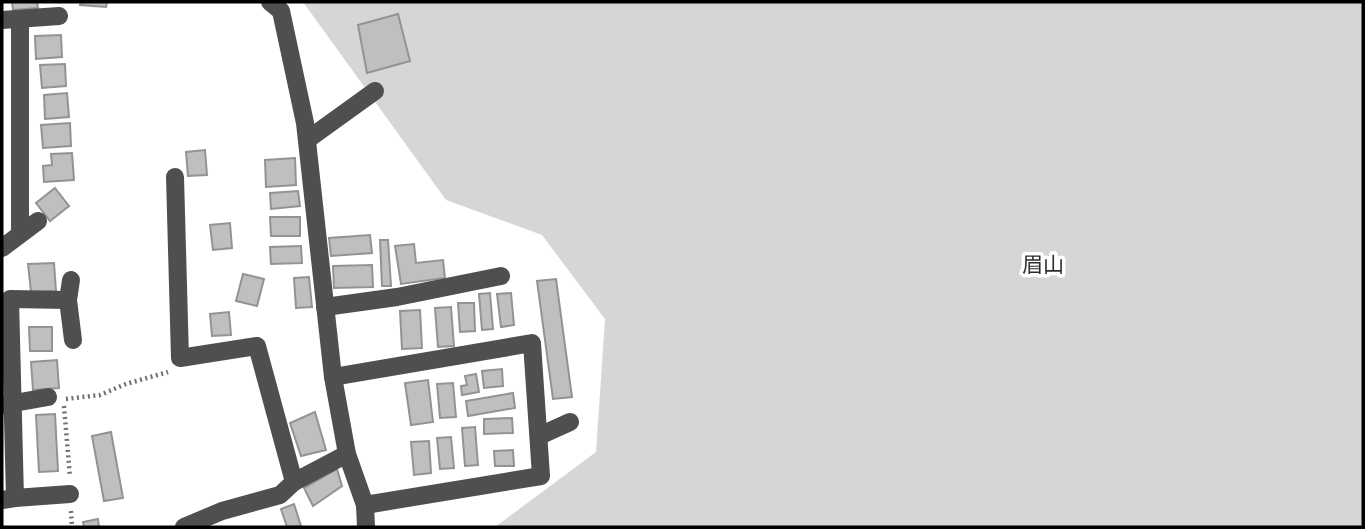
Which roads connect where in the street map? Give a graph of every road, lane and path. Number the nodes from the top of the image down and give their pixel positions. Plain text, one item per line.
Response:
1 (270, 2) edge
2 (59, 16) dead end
3 (11, 19) edge
4 (375, 91) dead end
5 (307, 140) junction
6 (175, 177) dead end
7 (38, 221) dead end
8 (20, 234) junction
9 (2, 247) edge
10 (501, 276) dead end
11 (71, 280) dead end
12 (68, 300) junction
13 (325, 307) junction
14 (73, 340) dead end
15 (180, 358) junction
16 (332, 377) junction
17 (48, 397) dead end
18 (7, 405) edge
19 (570, 422) dead end
20 (539, 436) junction
21 (347, 454) junction
22 (294, 482) junction
23 (71, 494) junction
24 (8, 499) edge
25 (365, 505) junction
26 (72, 527) edge
27 (184, 527) edge
28 (366, 527) edge

1 - 5 street
2 - 3 street
3 - 8 street
4 - 5 street
5 - 13 street
6 - 15 street
7 - 8 street
8 - 9 street
10 - 13 street
11 - 12 street
12 - 14 street
12 - 18 street
13 - 16 street
15 - 22 street
15 - 23 path
16 - 20 street
16 - 21 street
17 - 18 street
18 - 24 street
19 - 20 street
20 - 25 street
21 - 22 street
21 - 25 street
22 - 27 street
23 - 24 street
23 - 26 path
25 - 28 street

